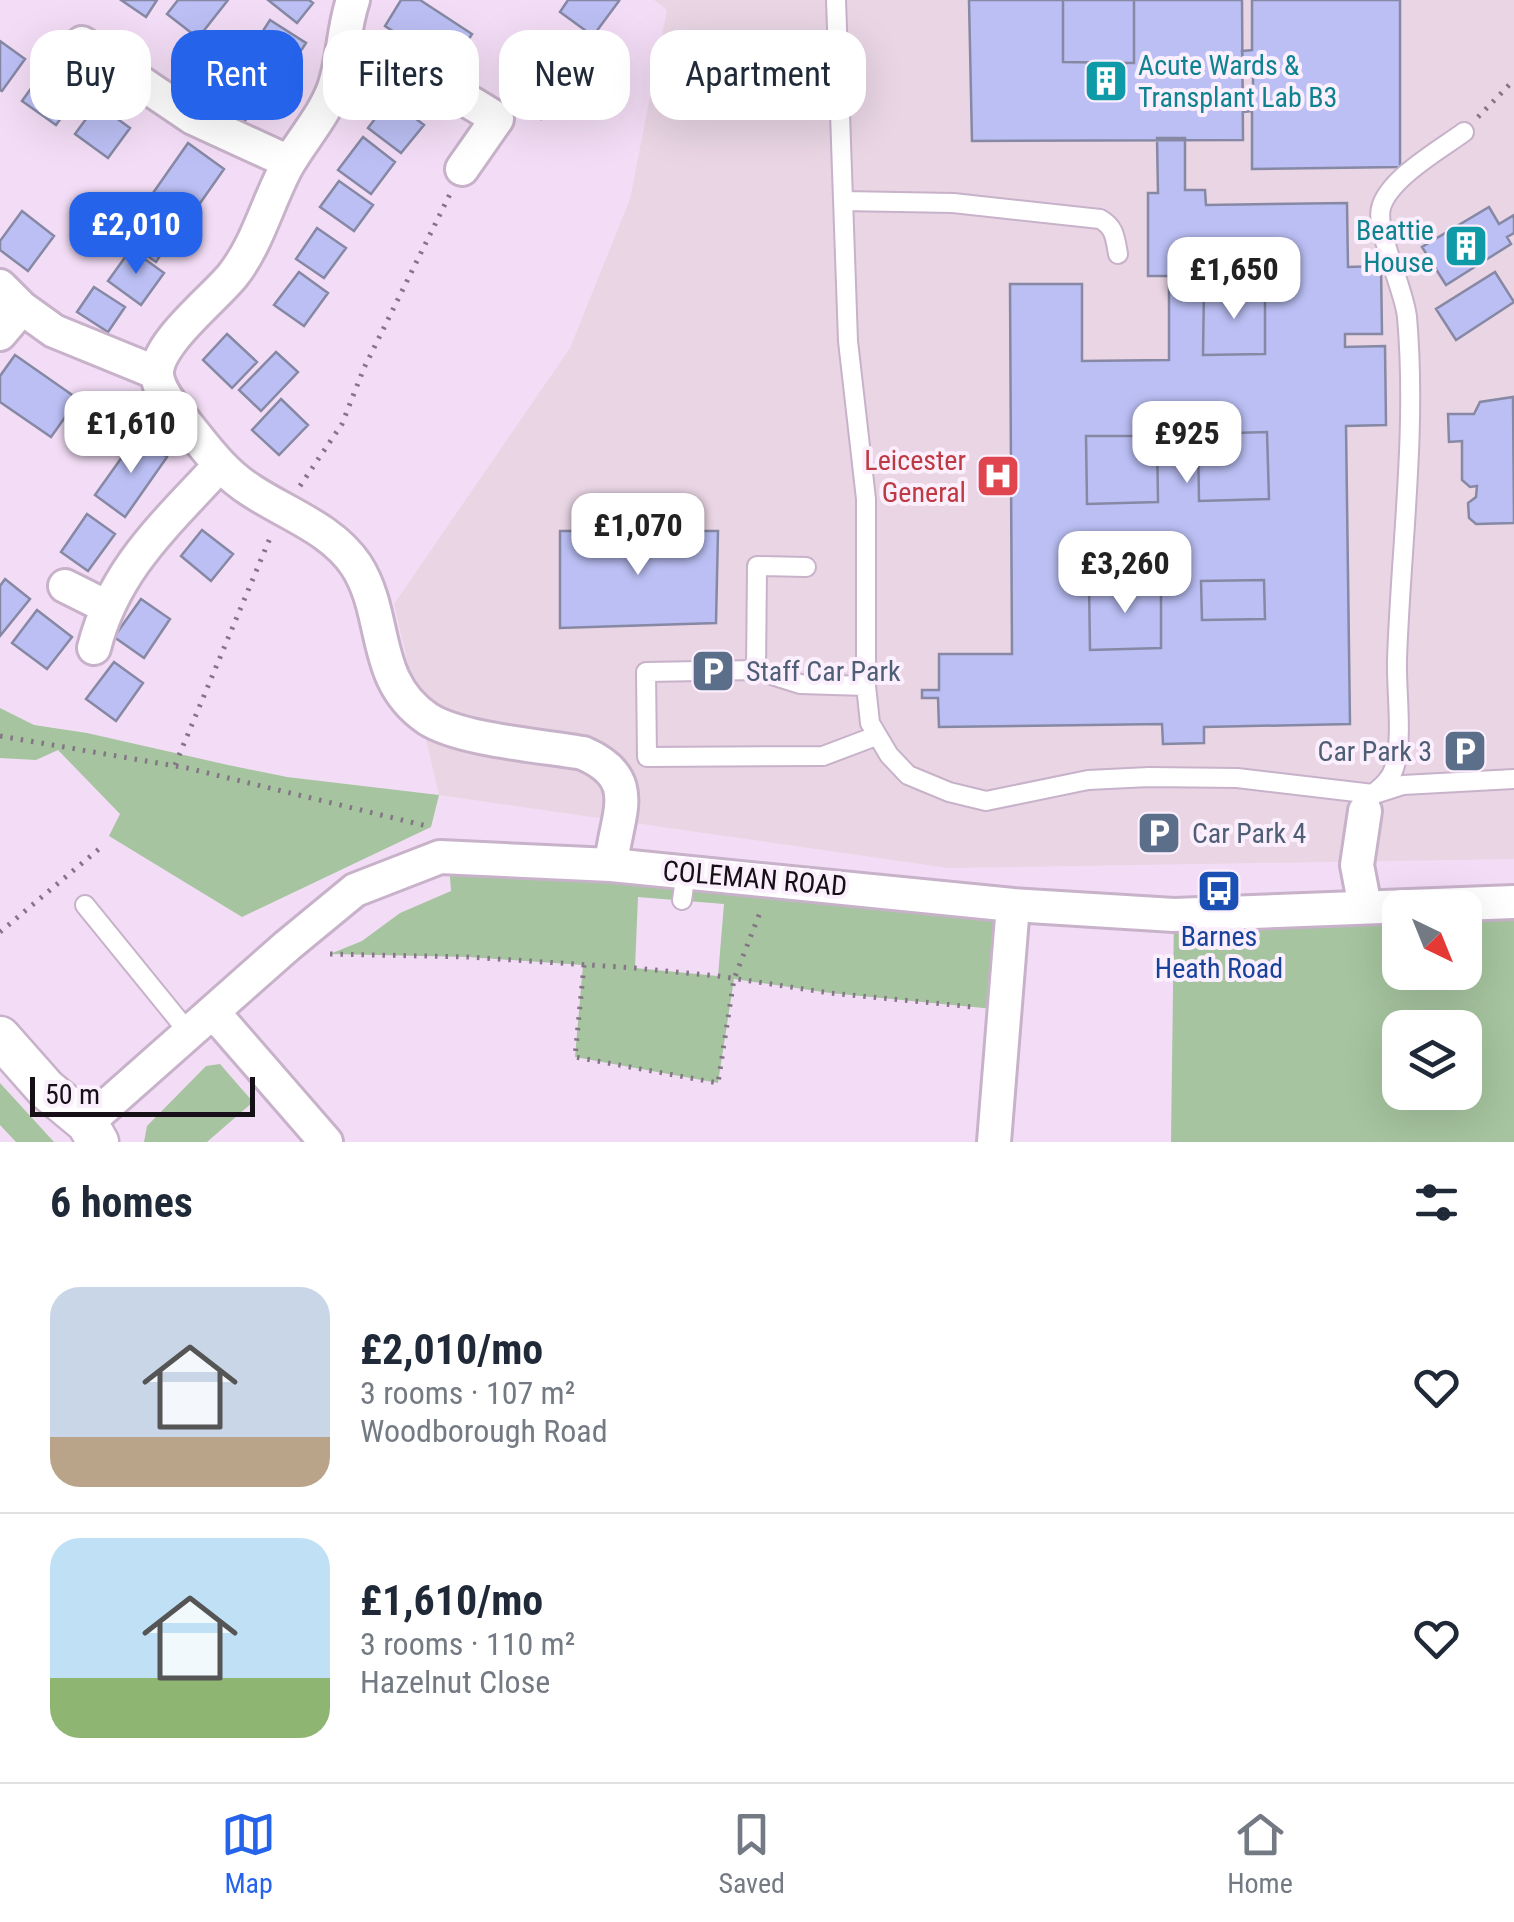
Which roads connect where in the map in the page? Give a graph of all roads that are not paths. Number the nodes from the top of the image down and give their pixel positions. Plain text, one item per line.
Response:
1 (353, 0) edge
2 (836, 0) edge
3 (348, 30) edge
4 (151, 90) edge
5 (479, 107) edge
6 (323, 108) edge
7 (1464, 132) road end
8 (289, 162) junction
9 (462, 169) road end
10 (843, 201) junction
11 (1118, 254) dead end
12 (11, 297) edge
13 (0, 334) edge
14 (157, 373) junction
15 (218, 466) junction
16 (806, 567) dead end
17 (65, 586) dead end
18 (107, 607) junction
19 (94, 648) dead end
20 (756, 670) junction
21 (866, 686) junction
22 (876, 736) junction
23 (648, 757) junction
24 (614, 771) junction
25 (1514, 779) edge
26 (1369, 803) junction
27 (610, 865) junction
28 (1514, 902) edge
29 (85, 905) dead end
30 (1013, 905) junction
31 (1365, 907) junction
32 (201, 1023) junction
33 (0, 1037) edge
34 (93, 1132) edge
35 (326, 1142) edge
36 (994, 1142) edge

1 - 3 street
2 - 10 lane
4 - 8 street
5 - 9 street
6 - 8 street
7 - 26 lane
8 - 14 street
10 - 11 lane
10 - 21 lane
12 - 13 street
12 - 14 street
14 - 15 street
15 - 18 street
15 - 24 street
16 - 20 lane
17 - 18 street
18 - 19 street
20 - 21 lane
20 - 23 lane
21 - 22 lane
22 - 23 lane
22 - 26 lane
23 - 24 lane
24 - 27 street
25 - 26 lane
26 - 31 street
27 - 30 street, COLEMAN ROAD
27 - 32 street, COLEMAN ROAD
28 - 31 street, COLEMAN ROAD
29 - 32 lane
30 - 31 street, COLEMAN ROAD
30 - 36 street
32 - 34 street, COLEMAN ROAD
32 - 35 street
33 - 34 street

